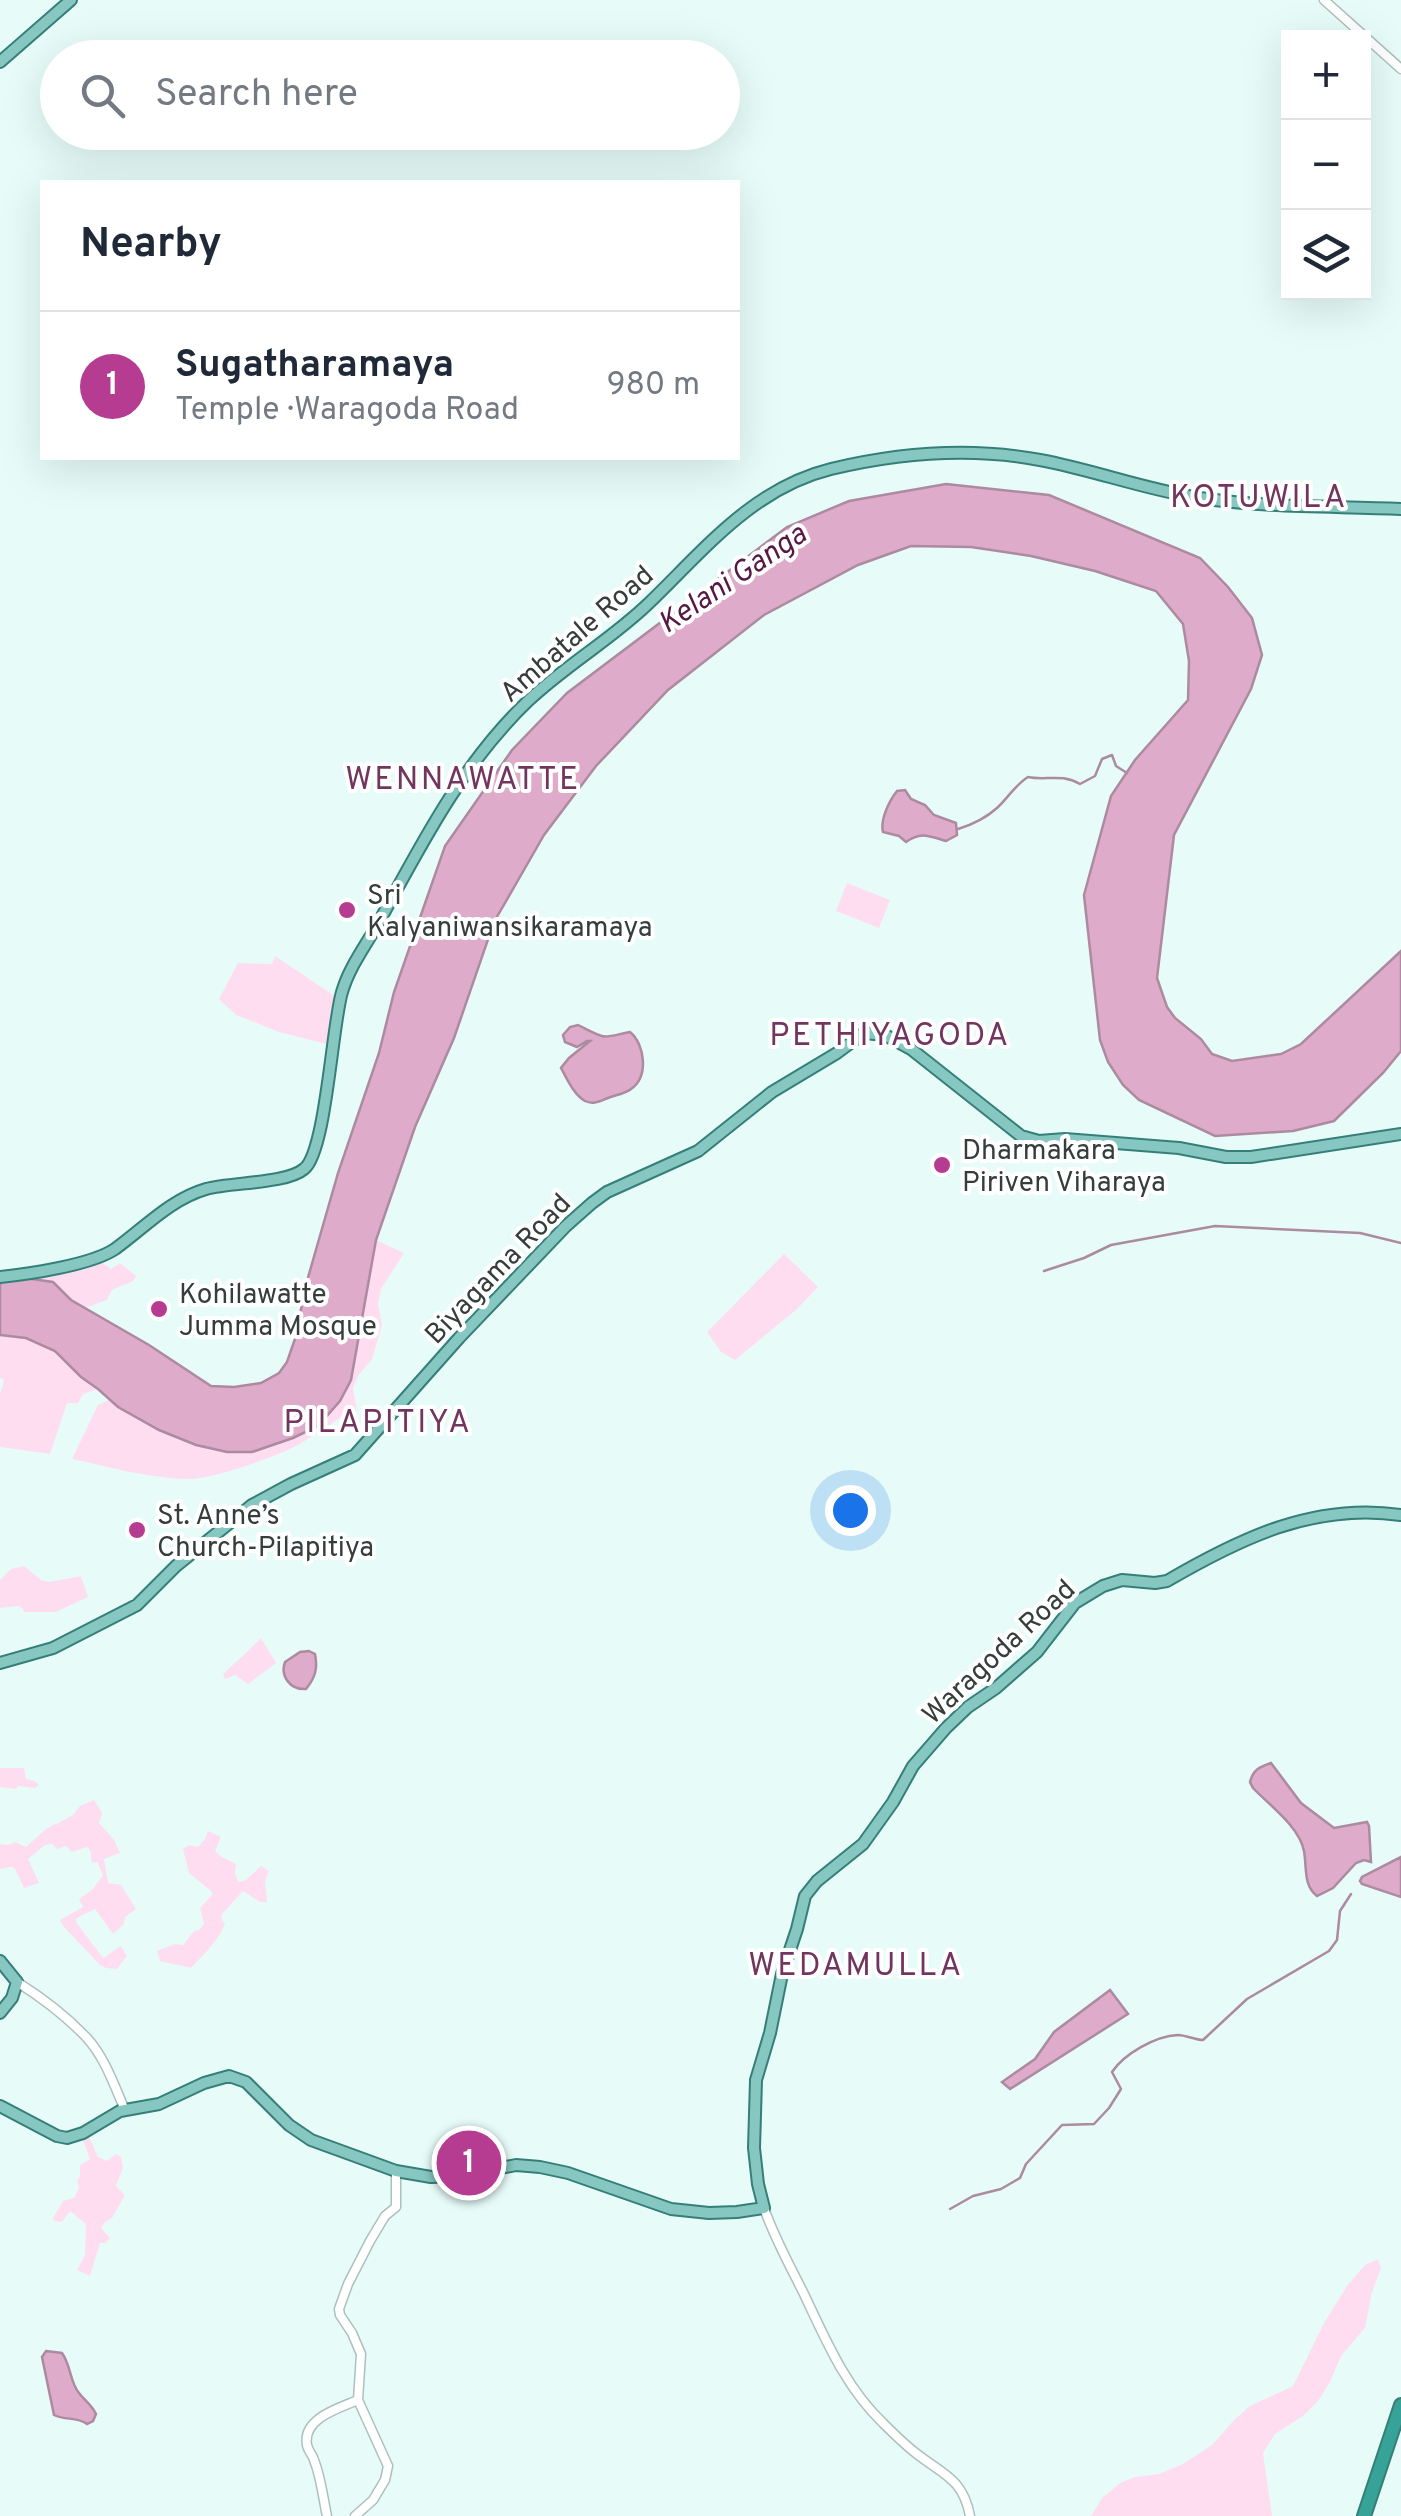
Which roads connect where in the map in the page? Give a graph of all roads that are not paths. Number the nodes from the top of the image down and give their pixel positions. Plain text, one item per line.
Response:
1 (71, 0) edge
2 (1324, 0) edge
3 (0, 62) edge
4 (1401, 69) edge
5 (1401, 510) edge
6 (1401, 1134) edge
7 (0, 1277) edge
8 (1401, 1515) edge
9 (0, 1663) edge
10 (0, 1960) edge
11 (17, 1982) junction
12 (0, 2013) edge
13 (0, 2106) edge
14 (124, 2110) junction
15 (396, 2171) junction
16 (764, 2208) junction
17 (358, 2400) junction
18 (1401, 2405) edge
19 (1401, 2425) edge
20 (326, 2516) edge
21 (355, 2516) edge
22 (970, 2516) edge
23 (1367, 2516) edge

1 - 3 main road
2 - 4 street
5 - 7 main road, Ambatale Road
6 - 9 main road, Biyagama Road
8 - 16 main road, Waragoda Road
10 - 11 main road
11 - 12 main road
11 - 14 street
13 - 14 main road
14 - 15 main road
15 - 16 main road
15 - 17 street
16 - 22 street
17 - 20 street
17 - 21 street
18 - 23 highway
19 - 23 highway

